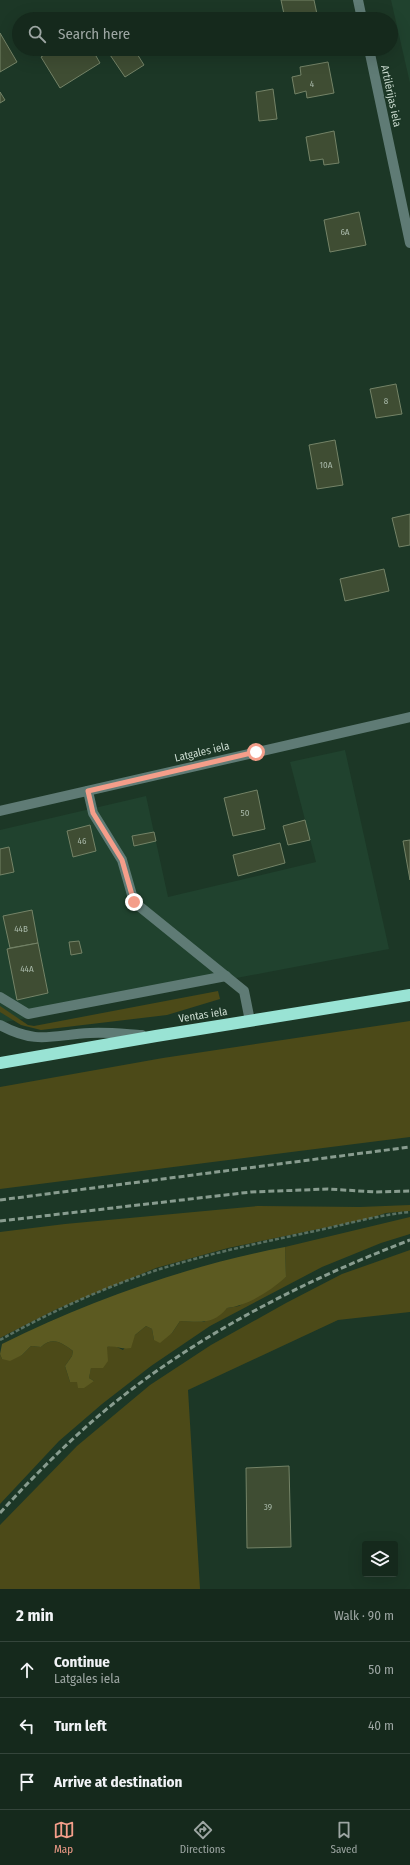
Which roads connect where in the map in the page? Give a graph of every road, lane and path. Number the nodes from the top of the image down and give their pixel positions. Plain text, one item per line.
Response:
1 (358, 0) edge
2 (361, 12) edge
3 (370, 56) edge
4 (410, 243) edge
5 (410, 717) edge
6 (88, 791) junction
7 (0, 811) edge
8 (226, 976) junction
9 (410, 996) edge
10 (0, 997) edge
11 (250, 1021) junction
12 (0, 1025) edge
13 (156, 1036) junction
14 (0, 1063) edge
15 (410, 1212) edge
16 (0, 1340) edge

1 - 2 street
3 - 4 street, Artilērijas iela
5 - 6 street, Latgales iela
6 - 7 street, Latgales iela
6 - 8 street
8 - 10 street
8 - 11 street
9 - 11 highway, Ventas iela
11 - 13 highway, Ventas iela
12 - 13 street
13 - 14 highway, Ventas iela
15 - 16 path

